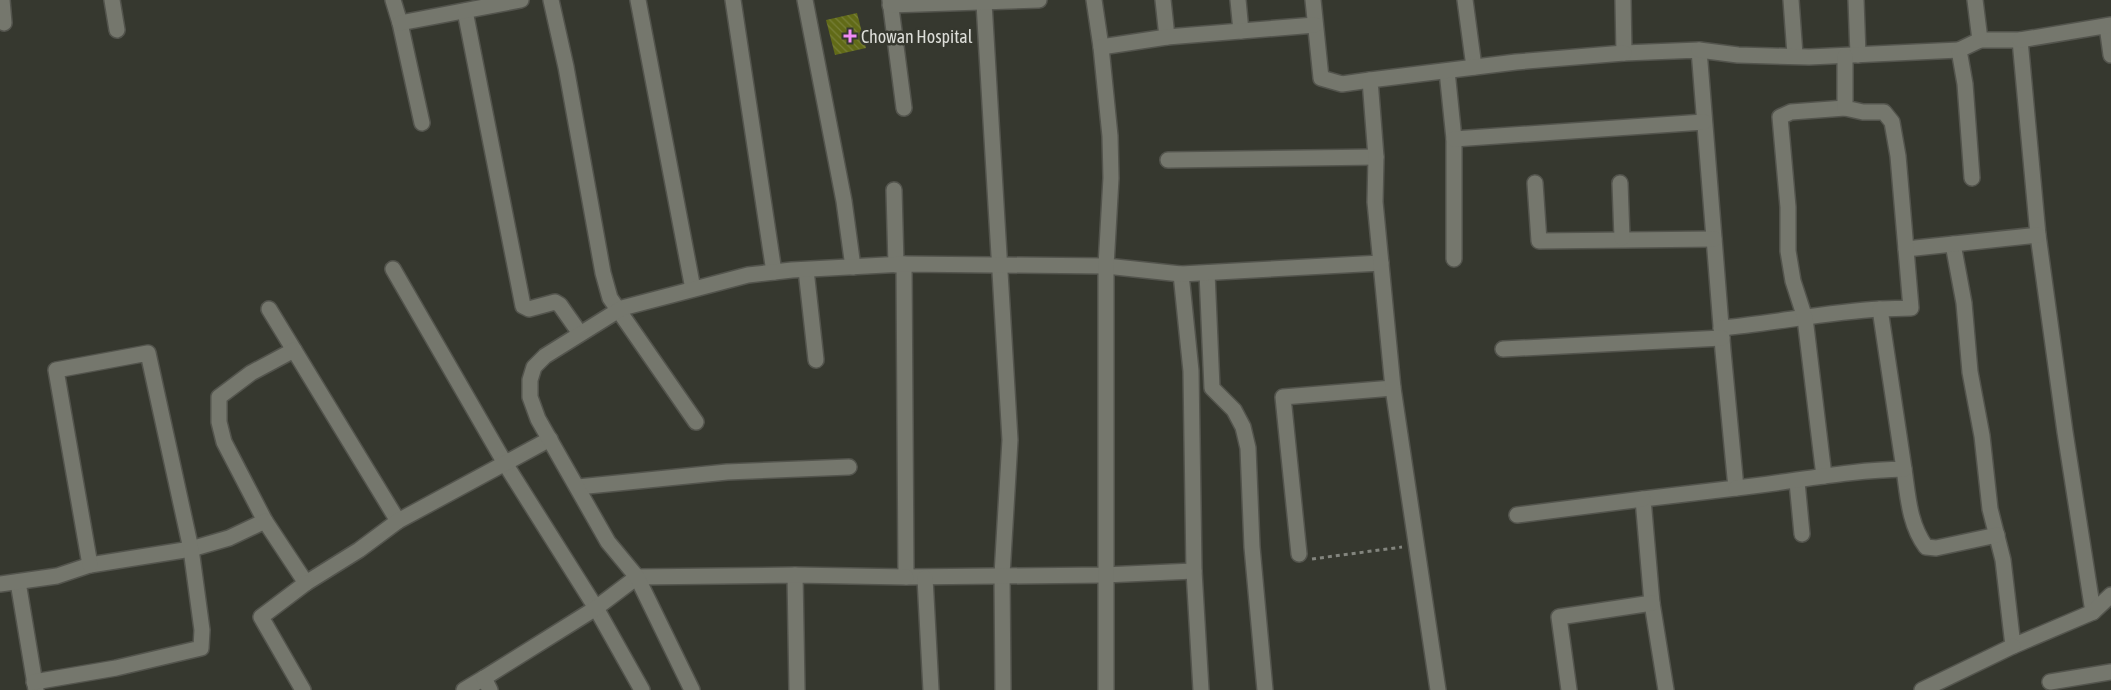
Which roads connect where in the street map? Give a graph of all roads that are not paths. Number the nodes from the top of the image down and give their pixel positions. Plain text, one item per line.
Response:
1 (2, 0) edge
2 (112, 0) edge
3 (393, 0) edge
4 (522, 0) edge
5 (551, 0) edge
6 (638, 0) edge
7 (733, 0) edge
8 (805, 0) edge
9 (1039, 0) edge
10 (1094, 0) edge
11 (1163, 0) edge
12 (1238, 0) edge
13 (1314, 0) edge
14 (1464, 0) edge
15 (1623, 0) edge
16 (1791, 0) edge
17 (1856, 0) edge
18 (1975, 0) edge
19 (890, 2) edge
20 (984, 3) junction
21 (465, 11) junction
22 (4, 23) dead end
23 (400, 23) junction
24 (1315, 25) junction
25 (2109, 26) edge
26 (117, 30) dead end
27 (1241, 31) junction
28 (1168, 37) junction
29 (1980, 40) junction
30 (2020, 40) junction
31 (1101, 47) junction
32 (1699, 50) junction
33 (1959, 50) junction
34 (1624, 52) junction
35 (1795, 55) junction
36 (2111, 55) edge
37 (1851, 56) junction
38 (1474, 67) junction
39 (1447, 71) junction
40 (1370, 80) junction
41 (904, 108) dead end
42 (1845, 108) junction
43 (1704, 122) junction
44 (422, 123) dead end
45 (1454, 139) junction
46 (1376, 157) junction
47 (1168, 160) dead end
48 (1972, 178) dead end
49 (1535, 183) dead end
50 (1620, 183) dead end
51 (894, 190) dead end
52 (2038, 235) junction
53 (1622, 238) junction
54 (1714, 239) junction
55 (1953, 244) junction
56 (1906, 249) junction
57 (1454, 259) dead end
58 (1381, 262) junction
59 (900, 265) junction
60 (1001, 266) junction
61 (1106, 266) junction
62 (853, 268) junction
63 (393, 269) dead end
64 (806, 270) junction
65 (774, 272) junction
66 (1207, 273) junction
67 (1181, 274) junction
68 (694, 289) junction
69 (1880, 308) junction
70 (269, 309) dead end
71 (618, 310) junction
72 (1805, 318) junction
73 (579, 332) junction
74 (1722, 333) junction
75 (1503, 349) dead end
76 (294, 350) junction
77 (816, 360) dead end
78 (1393, 388) junction
79 (696, 422) dead end
80 (550, 439) junction
81 (506, 465) junction
82 (849, 467) dead end
83 (1904, 469) junction
84 (1824, 476) junction
85 (1797, 482) junction
86 (578, 488) junction
87 (1736, 488) junction
88 (1643, 499) junction
89 (1517, 515) dead end
90 (265, 521) junction
91 (398, 521) junction
92 (1802, 534) dead end
93 (1997, 536) junction
94 (190, 549) junction
95 (1299, 554) road end
96 (90, 565) junction
97 (1194, 571) junction
98 (795, 575) junction
99 (1002, 575) junction
100 (1104, 575) junction
101 (637, 577) junction
102 (906, 577) junction
103 (925, 578) junction
104 (18, 582) junction
105 (306, 582) junction
106 (0, 584) edge
107 (2111, 595) edge
108 (1652, 603) junction
109 (596, 608) junction
110 (2093, 612) junction
111 (2013, 646) junction
112 (2111, 672) edge
113 (2050, 682) dead end
114 (487, 684) edge
115 (35, 686) edge
116 (303, 690) edge
117 (464, 690) edge
118 (642, 690) edge
119 (692, 690) edge
120 (797, 690) edge
121 (931, 690) edge
122 (1003, 690) edge
123 (1106, 690) edge
124 (1201, 690) edge
125 (1265, 690) edge
126 (1438, 690) edge
127 (1569, 690) edge
128 (1666, 690) edge
129 (1922, 690) edge

1 - 22 street
2 - 26 street
3 - 23 street
4 - 21 street
5 - 71 street
6 - 68 street
7 - 65 street
8 - 62 street
9 - 20 street
10 - 31 street
11 - 28 street
12 - 27 street
13 - 24 street
14 - 38 street
15 - 34 street
16 - 35 street
17 - 37 street
18 - 29 street
19 - 20 street
19 - 41 street
20 - 60 street
21 - 23 street
21 - 73 street
23 - 44 street
24 - 27 street
24 - 40 street
25 - 30 street
25 - 36 street
27 - 28 street
28 - 31 street
29 - 30 street
29 - 33 street
30 - 52 street
31 - 61 street
32 - 34 street
32 - 35 street
32 - 43 street
33 - 37 street
33 - 48 street
34 - 38 street
35 - 37 street
37 - 42 street
38 - 39 street
39 - 40 street
39 - 45 street
40 - 46 street
42 - 56 street
42 - 72 street
43 - 45 street
43 - 54 street
45 - 57 street
46 - 47 street
46 - 58 street
49 - 53 street
50 - 53 street
51 - 59 street
52 - 55 street
52 - 110 street
53 - 54 street
54 - 74 street
55 - 56 street
55 - 93 street
56 - 69 street
58 - 66 street
58 - 78 street
59 - 60 street
59 - 62 street
59 - 102 street
60 - 61 street
60 - 99 street
61 - 67 street
61 - 100 street
62 - 64 street
63 - 81 street
64 - 65 street
64 - 77 street
65 - 68 street
66 - 67 street
66 - 125 street
67 - 97 street
68 - 71 street
69 - 72 street
69 - 83 street
70 - 76 street
71 - 73 street
71 - 79 street
72 - 74 street
72 - 84 street
73 - 80 street
74 - 75 street
74 - 87 street
76 - 90 street
76 - 91 street
78 - 95 street
78 - 126 street
80 - 81 street
80 - 86 street
81 - 91 street
81 - 109 street
82 - 86 street
83 - 84 street
83 - 93 street
84 - 85 street
85 - 87 street
85 - 92 street
86 - 101 street
87 - 88 street
88 - 89 street
88 - 108 street
90 - 94 street
90 - 105 street
91 - 105 street
93 - 111 street
94 - 96 street
94 - 96 street
94 - 115 street
96 - 104 street
97 - 100 street
97 - 124 street
98 - 101 street
98 - 102 street
98 - 120 street
99 - 100 street
99 - 103 street
99 - 122 street
100 - 123 street
101 - 109 street
101 - 119 street
102 - 103 street
103 - 121 street
104 - 106 street
104 - 115 street
105 - 116 street
107 - 110 street
108 - 127 street
108 - 128 street
109 - 114 street
109 - 118 street
110 - 111 street
111 - 129 street
112 - 113 street
114 - 117 street

